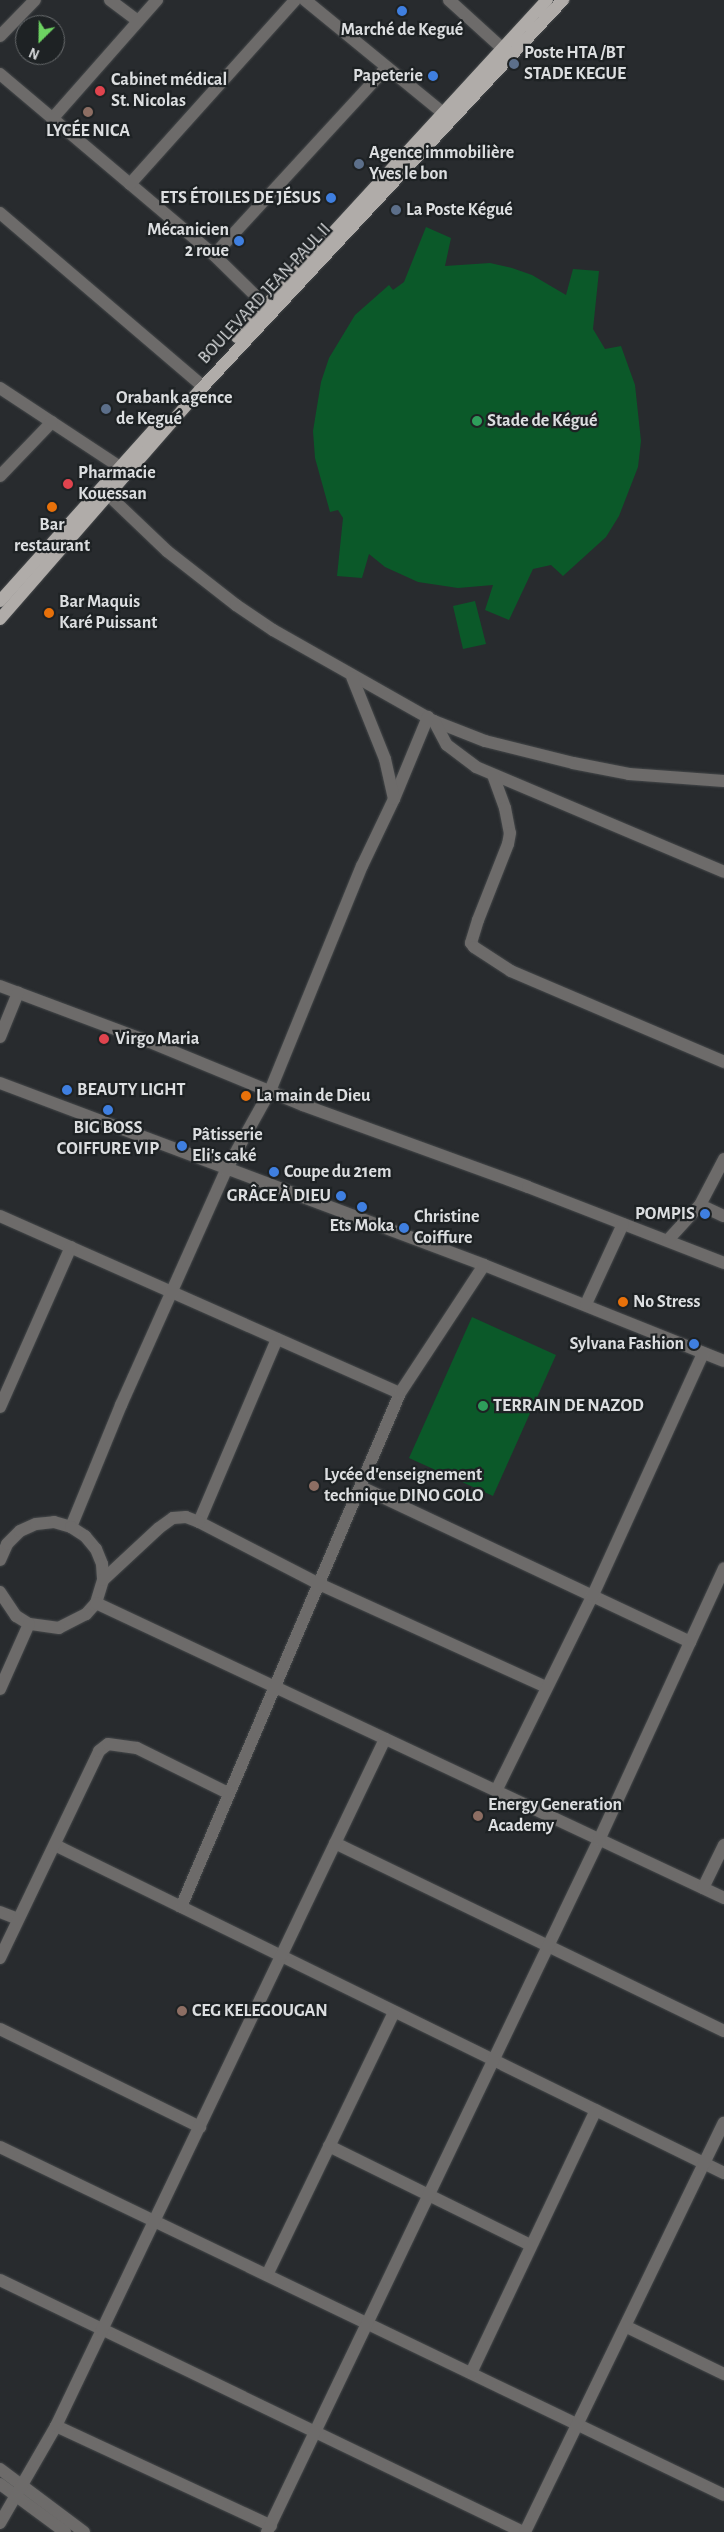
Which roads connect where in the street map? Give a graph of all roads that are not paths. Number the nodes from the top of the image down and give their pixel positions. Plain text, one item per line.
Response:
1 (35, 0) edge
2 (110, 0) edge
3 (156, 0) edge
4 (295, 0) edge
5 (305, 0) edge
6 (449, 0) edge
7 (547, 0) edge
8 (563, 0) edge
9 (138, 21) junction
10 (0, 36) edge
11 (502, 48) junction
12 (386, 68) junction
13 (0, 74) edge
14 (442, 112) junction
15 (52, 119) junction
16 (130, 184) junction
17 (0, 213) edge
18 (214, 255) junction
19 (265, 306) junction
20 (198, 382) junction
21 (0, 388) edge
22 (52, 422) junction
23 (120, 467) junction
24 (0, 476) edge
25 (104, 492) junction
26 (0, 601) edge
27 (0, 619) edge
28 (352, 676) junction
29 (431, 719) junction
30 (493, 775) junction
31 (724, 781) edge
32 (394, 799) junction
33 (724, 872) edge
34 (0, 986) edge
35 (18, 993) junction
36 (0, 1037) edge
37 (724, 1062) edge
38 (0, 1083) edge
39 (270, 1091) junction
40 (724, 1159) edge
41 (226, 1170) junction
42 (700, 1205) junction
43 (0, 1216) edge
44 (724, 1216) edge
45 (624, 1224) junction
46 (668, 1240) junction
47 (71, 1247) junction
48 (724, 1263) edge
49 (484, 1265) junction
50 (172, 1292) junction
51 (586, 1304) junction
52 (277, 1339) junction
53 (703, 1353) junction
54 (724, 1361) edge
55 (400, 1393) junction
56 (0, 1407) edge
57 (361, 1488) junction
58 (199, 1522) junction
59 (72, 1527) junction
60 (0, 1559) edge
61 (724, 1568) edge
62 (103, 1580) junction
63 (319, 1584) junction
64 (0, 1592) edge
65 (592, 1597) junction
66 (96, 1603) junction
67 (30, 1624) junction
68 (690, 1642) junction
69 (274, 1687) junction
70 (546, 1687) junction
71 (0, 1689) edge
72 (385, 1739) junction
73 (496, 1791) junction
74 (228, 1793) junction
75 (599, 1840) junction
76 (335, 1843) junction
77 (724, 1845) edge
78 (55, 1846) junction
79 (703, 1888) junction
80 (724, 1898) edge
81 (181, 1907) junction
82 (0, 1912) edge
83 (18, 1919) junction
84 (547, 1948) junction
85 (282, 1957) junction
86 (0, 1958) edge
87 (394, 2012) junction
88 (0, 2029) edge
89 (724, 2031) edge
90 (494, 2060) junction
91 (596, 2110) junction
92 (724, 2123) edge
93 (200, 2127) junction
94 (329, 2146) junction
95 (0, 2147) edge
96 (705, 2164) junction
97 (724, 2173) edge
98 (430, 2196) junction
99 (154, 2221) junction
100 (530, 2245) junction
101 (267, 2275) junction
102 (0, 2280) edge
103 (367, 2324) junction
104 (627, 2327) junction
105 (103, 2330) junction
106 (723, 2372) edge
107 (471, 2373) junction
108 (576, 2424) junction
109 (56, 2426) junction
110 (316, 2432) junction
111 (0, 2469) edge
112 (23, 2483) junction
113 (0, 2484) edge
114 (17, 2495) junction
115 (724, 2495) edge
116 (0, 2523) edge
117 (269, 2529) edge
118 (65, 2532) edge
119 (84, 2532) edge
120 (524, 2532) edge

1 - 10 street
2 - 9 street
3 - 9 street
4 - 16 street
5 - 12 street
6 - 11 street
7 - 11 main road, BOULEVARD JEAN-PAUL II
8 - 25 main road, BOULEVARD JEAN-PAUL II
9 - 15 street
11 - 14 main road, BOULEVARD JEAN-PAUL II
12 - 14 street
12 - 18 street
13 - 15 street
14 - 19 main road, BOULEVARD JEAN-PAUL II
15 - 16 street
16 - 18 street
17 - 20 street
18 - 19 street
19 - 20 main road, BOULEVARD JEAN-PAUL II
20 - 23 main road, BOULEVARD JEAN-PAUL II
21 - 22 street
22 - 23 street
22 - 24 street
23 - 25 main road, BOULEVARD JEAN-PAUL II
25 - 26 main road, BOULEVARD JEAN-PAUL II
25 - 27 main road, BOULEVARD JEAN-PAUL II
25 - 28 street
28 - 29 street
28 - 32 street
29 - 30 street
29 - 31 street
29 - 32 street
30 - 33 street
30 - 37 street
32 - 39 street
34 - 35 street
35 - 36 street
35 - 39 street
38 - 41 street
39 - 41 street
39 - 45 street
40 - 42 street
41 - 49 street
41 - 50 street
42 - 44 street
42 - 46 street
43 - 47 street
45 - 46 street
45 - 51 street
46 - 48 street
47 - 50 street
47 - 56 street
49 - 51 street
49 - 55 street
50 - 52 street
50 - 59 street
51 - 53 street
52 - 55 street
52 - 58 street
53 - 54 street
53 - 65 street
55 - 57 street
57 - 63 street
57 - 65 street
58 - 62 street
58 - 63 street
59 - 60 street
59 - 62 street
61 - 68 street
62 - 66 street
63 - 69 street
63 - 70 street
64 - 67 street
65 - 68 street
65 - 70 street
66 - 67 street
66 - 69 street
67 - 71 street
68 - 75 street
69 - 72 street
69 - 74 street
70 - 73 street
72 - 73 street
72 - 76 street
73 - 75 street
74 - 78 street
74 - 81 street
75 - 79 street
75 - 84 street
76 - 84 street
76 - 85 street
77 - 79 street
78 - 81 street
78 - 83 street
79 - 80 street
81 - 85 street
82 - 83 street
83 - 86 street
84 - 89 street
84 - 90 street
85 - 87 street
85 - 93 street
87 - 90 street
87 - 94 street
88 - 93 street
90 - 91 street
90 - 98 street
91 - 96 street
91 - 100 street
92 - 96 street
93 - 99 street
94 - 98 street
94 - 101 street
95 - 99 street
96 - 97 street
96 - 104 street
98 - 100 street
98 - 103 street
99 - 101 street
99 - 105 street
100 - 107 street
101 - 103 street
102 - 105 street
103 - 107 street
103 - 110 street
104 - 106 street
104 - 108 street
105 - 109 street
105 - 110 street
107 - 108 street
108 - 115 street
108 - 120 street
109 - 112 street
109 - 117 street
110 - 117 street
110 - 120 street
111 - 112 street
112 - 114 street
112 - 119 street
113 - 114 street
114 - 116 street
114 - 118 street

